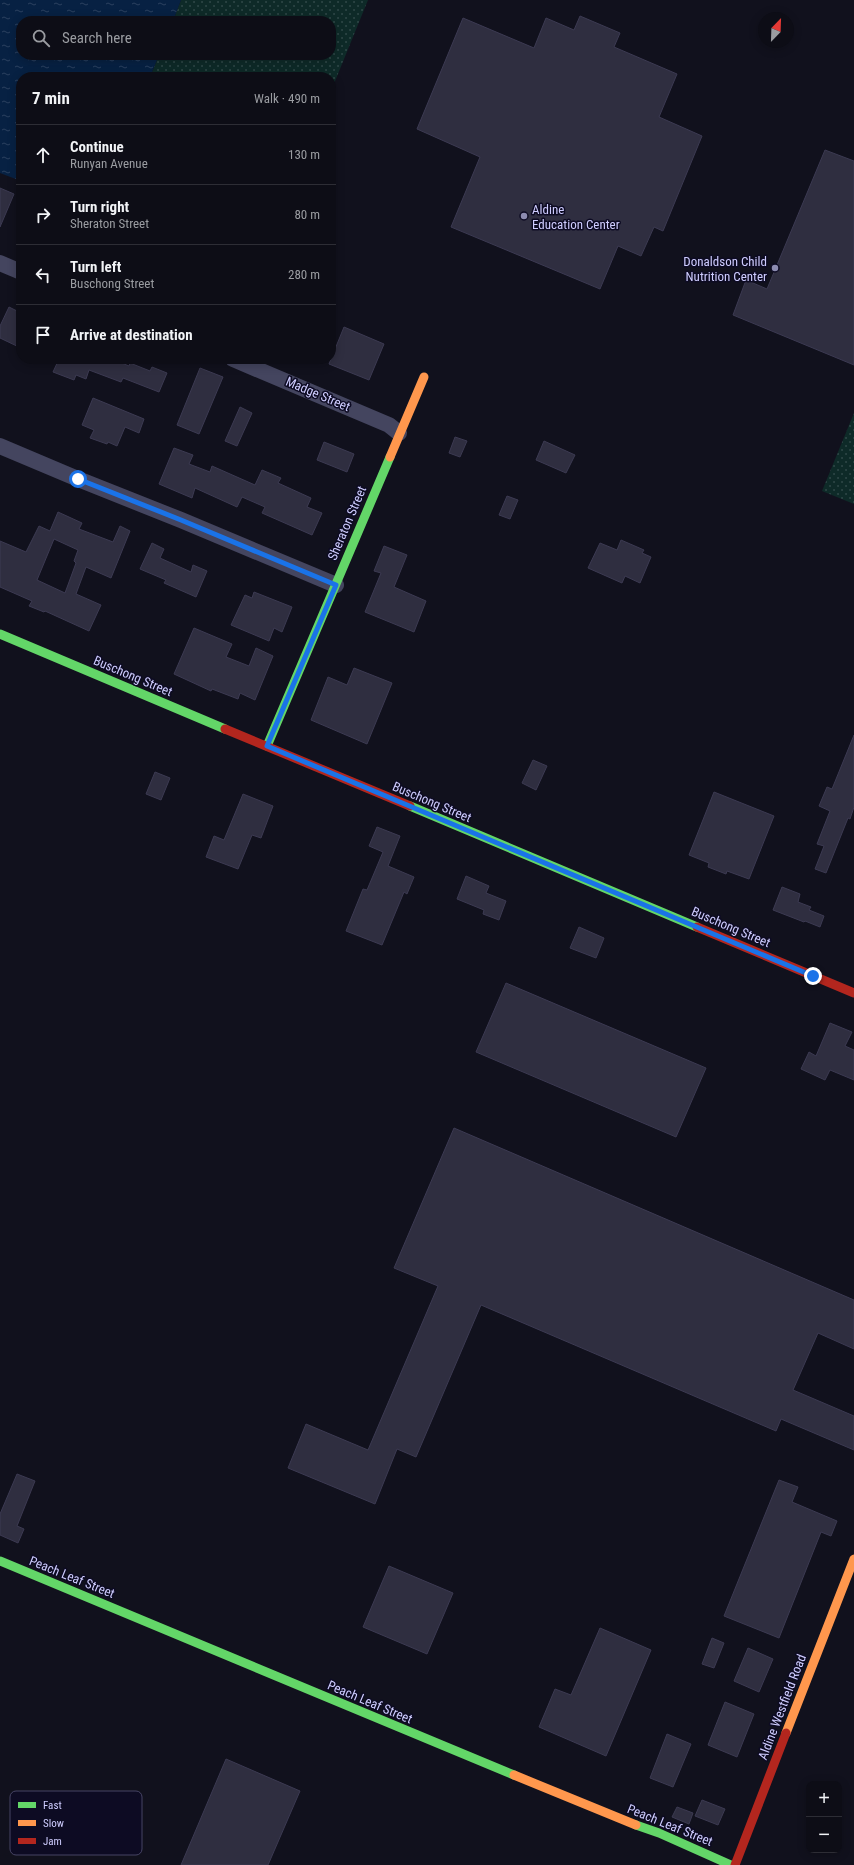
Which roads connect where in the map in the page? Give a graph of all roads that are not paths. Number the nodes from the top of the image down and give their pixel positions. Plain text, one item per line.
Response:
1 (0, 263) edge
2 (16, 270) edge
3 (245, 364) edge
4 (424, 377) dead end
5 (399, 433) junction
6 (0, 446) edge
7 (336, 585) junction
8 (0, 634) edge
9 (267, 746) junction
10 (854, 993) edge
11 (854, 1559) edge
12 (0, 1561) edge
13 (731, 1865) edge
14 (735, 1865) edge

1 - 2 street
3 - 5 street, Madge Street
4 - 5 street, Sheraton Street
5 - 7 street, Sheraton Street
6 - 7 street
7 - 9 street, Sheraton Street
8 - 9 street, Buschong Street
9 - 10 street, Buschong Street
11 - 14 street, Aldine Westfield Road
12 - 13 street, Peach Leaf Street

